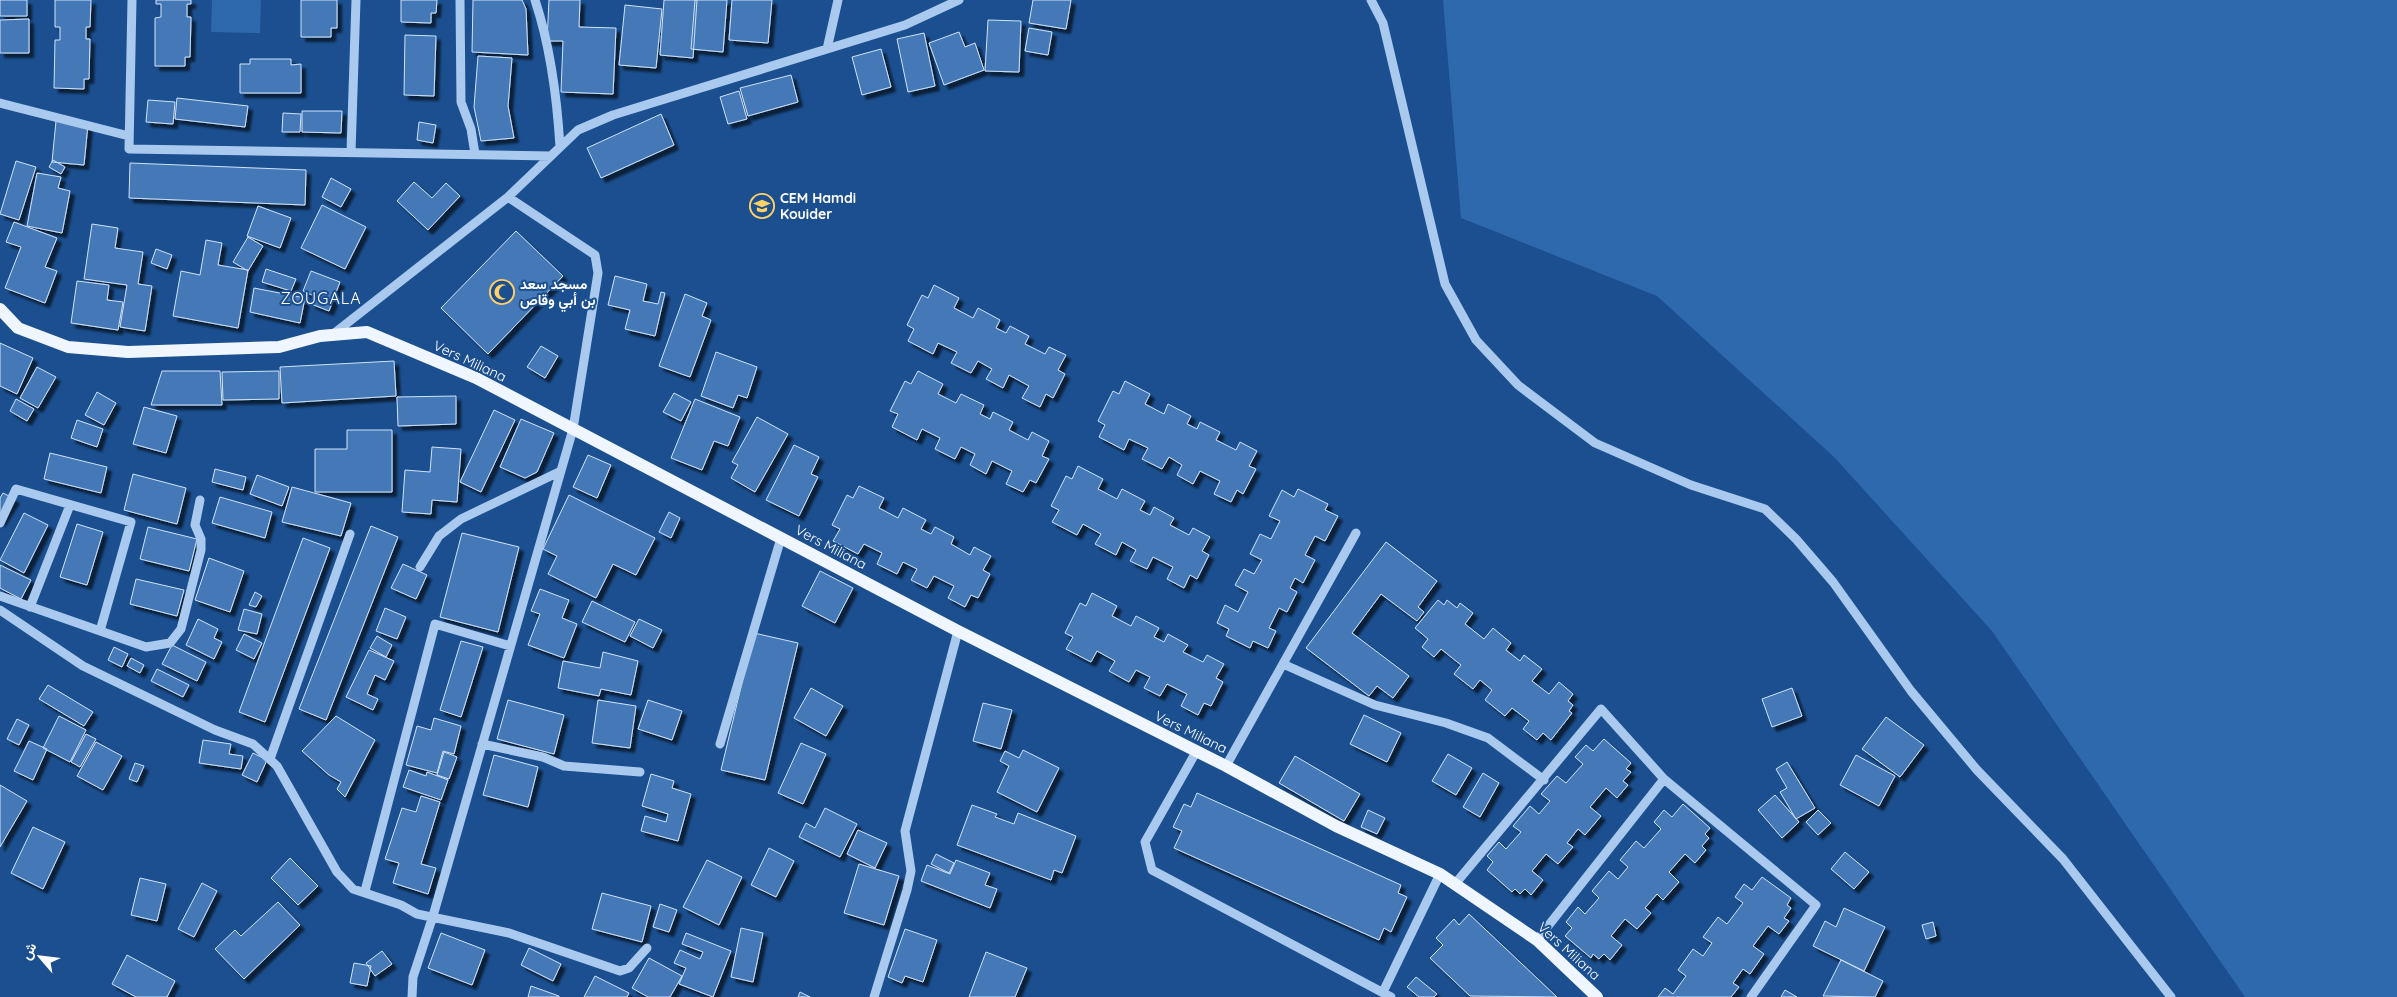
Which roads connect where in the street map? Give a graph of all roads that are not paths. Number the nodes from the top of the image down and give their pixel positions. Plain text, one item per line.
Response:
1 (132, 0) edge
2 (356, 0) edge
3 (460, 0) edge
4 (535, 0) edge
5 (838, 0) edge
6 (959, 0) edge
7 (1371, 0) edge
8 (827, 49) junction
9 (0, 103) edge
10 (129, 136) junction
11 (560, 147) junction
12 (351, 152) junction
13 (475, 154) junction
14 (550, 156) junction
15 (508, 198) junction
16 (0, 309) edge
17 (332, 335) junction
18 (573, 429) junction
19 (561, 471) junction
20 (200, 500) dead end
21 (70, 504) junction
22 (0, 523) edge
23 (1356, 533) dead end
24 (350, 534) dead end
25 (781, 538) junction
26 (420, 567) dead end
27 (0, 596) edge
28 (30, 607) junction
29 (0, 610) edge
30 (100, 631) junction
31 (958, 631) junction
32 (510, 646) junction
33 (1283, 664) junction
34 (482, 744) junction
35 (720, 744) dead end
36 (1196, 752) junction
37 (270, 759) junction
38 (1226, 766) junction
39 (640, 772) dead end
40 (1664, 779) junction
41 (1544, 780) junction
42 (1440, 874) junction
43 (1455, 884) junction
44 (365, 891) junction
45 (433, 916) junction
46 (1537, 940) junction
47 (647, 948) dead end
48 (1387, 995) edge
49 (412, 997) edge
50 (874, 997) edge
51 (1597, 997) edge
52 (1751, 997) edge
53 (2171, 997) edge

1 - 10 street
2 - 12 street
3 - 13 street
4 - 11 street
5 - 8 street
6 - 8 street
7 - 53 street
8 - 11 street
9 - 10 street
10 - 12 street
11 - 14 street
12 - 13 street
13 - 14 street
14 - 15 street
15 - 17 street
15 - 18 street
16 - 17 main road, Vers Miliana
17 - 18 main road, Vers Miliana
18 - 19 street
18 - 25 main road, Vers Miliana
19 - 26 street
19 - 32 street
20 - 30 street
21 - 22 street
21 - 28 street
21 - 30 street
23 - 33 street
24 - 37 street
25 - 31 main road, Vers Miliana
25 - 35 street
27 - 28 street
28 - 30 street
29 - 37 street
31 - 36 main road, Vers Miliana
31 - 50 street
32 - 34 street
32 - 44 street
33 - 38 street
33 - 41 street
34 - 39 street
34 - 45 street
36 - 38 main road, Vers Miliana
36 - 48 street
37 - 44 street
38 - 42 main road, Vers Miliana
40 - 41 street
40 - 46 street
40 - 52 street
41 - 43 street
42 - 43 main road, Vers Miliana
42 - 48 street
43 - 46 main road, Vers Miliana
44 - 45 street
45 - 47 street
45 - 49 street
46 - 51 main road, Vers Miliana

